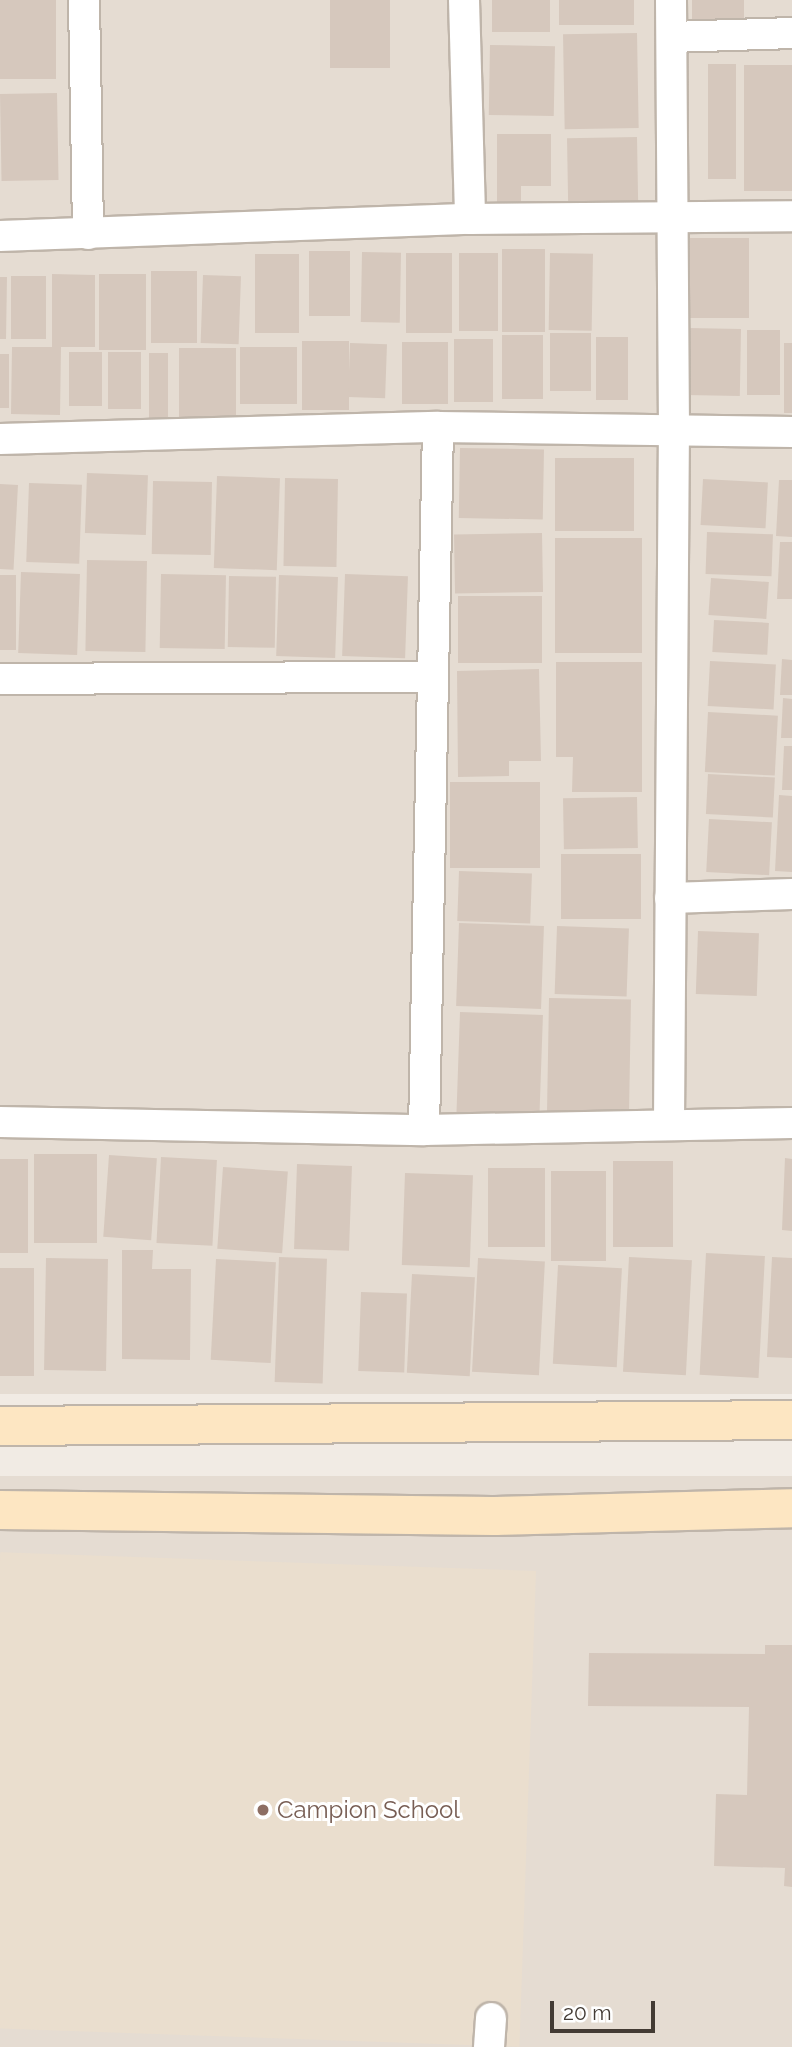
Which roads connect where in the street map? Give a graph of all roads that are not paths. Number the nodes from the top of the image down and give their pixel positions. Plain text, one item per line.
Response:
1 (84, 0) edge
2 (464, 0) edge
3 (671, 0) edge
4 (792, 33) edge
5 (672, 37) junction
6 (792, 216) edge
7 (673, 218) junction
8 (470, 219) junction
9 (88, 234) junction
10 (0, 236) edge
11 (438, 427) junction
12 (674, 430) junction
13 (792, 432) edge
14 (0, 439) edge
15 (432, 677) junction
16 (0, 679) edge
17 (792, 894) edge
18 (670, 898) junction
19 (0, 1122) edge
20 (669, 1123) junction
21 (792, 1124) edge
22 (424, 1130) junction
23 (792, 1420) edge
24 (0, 1426) edge
25 (792, 1508) edge
26 (0, 1510) edge

1 - 9 street
2 - 8 street
3 - 5 street
4 - 5 street
5 - 7 street
6 - 7 street
7 - 8 street
7 - 12 street
8 - 9 street
9 - 10 street
11 - 12 street
11 - 14 street
11 - 15 street
12 - 13 street
12 - 18 street
15 - 16 street
15 - 22 street
17 - 18 street
18 - 20 street
19 - 22 street
20 - 21 street
20 - 22 street
23 - 24 street
25 - 26 street

